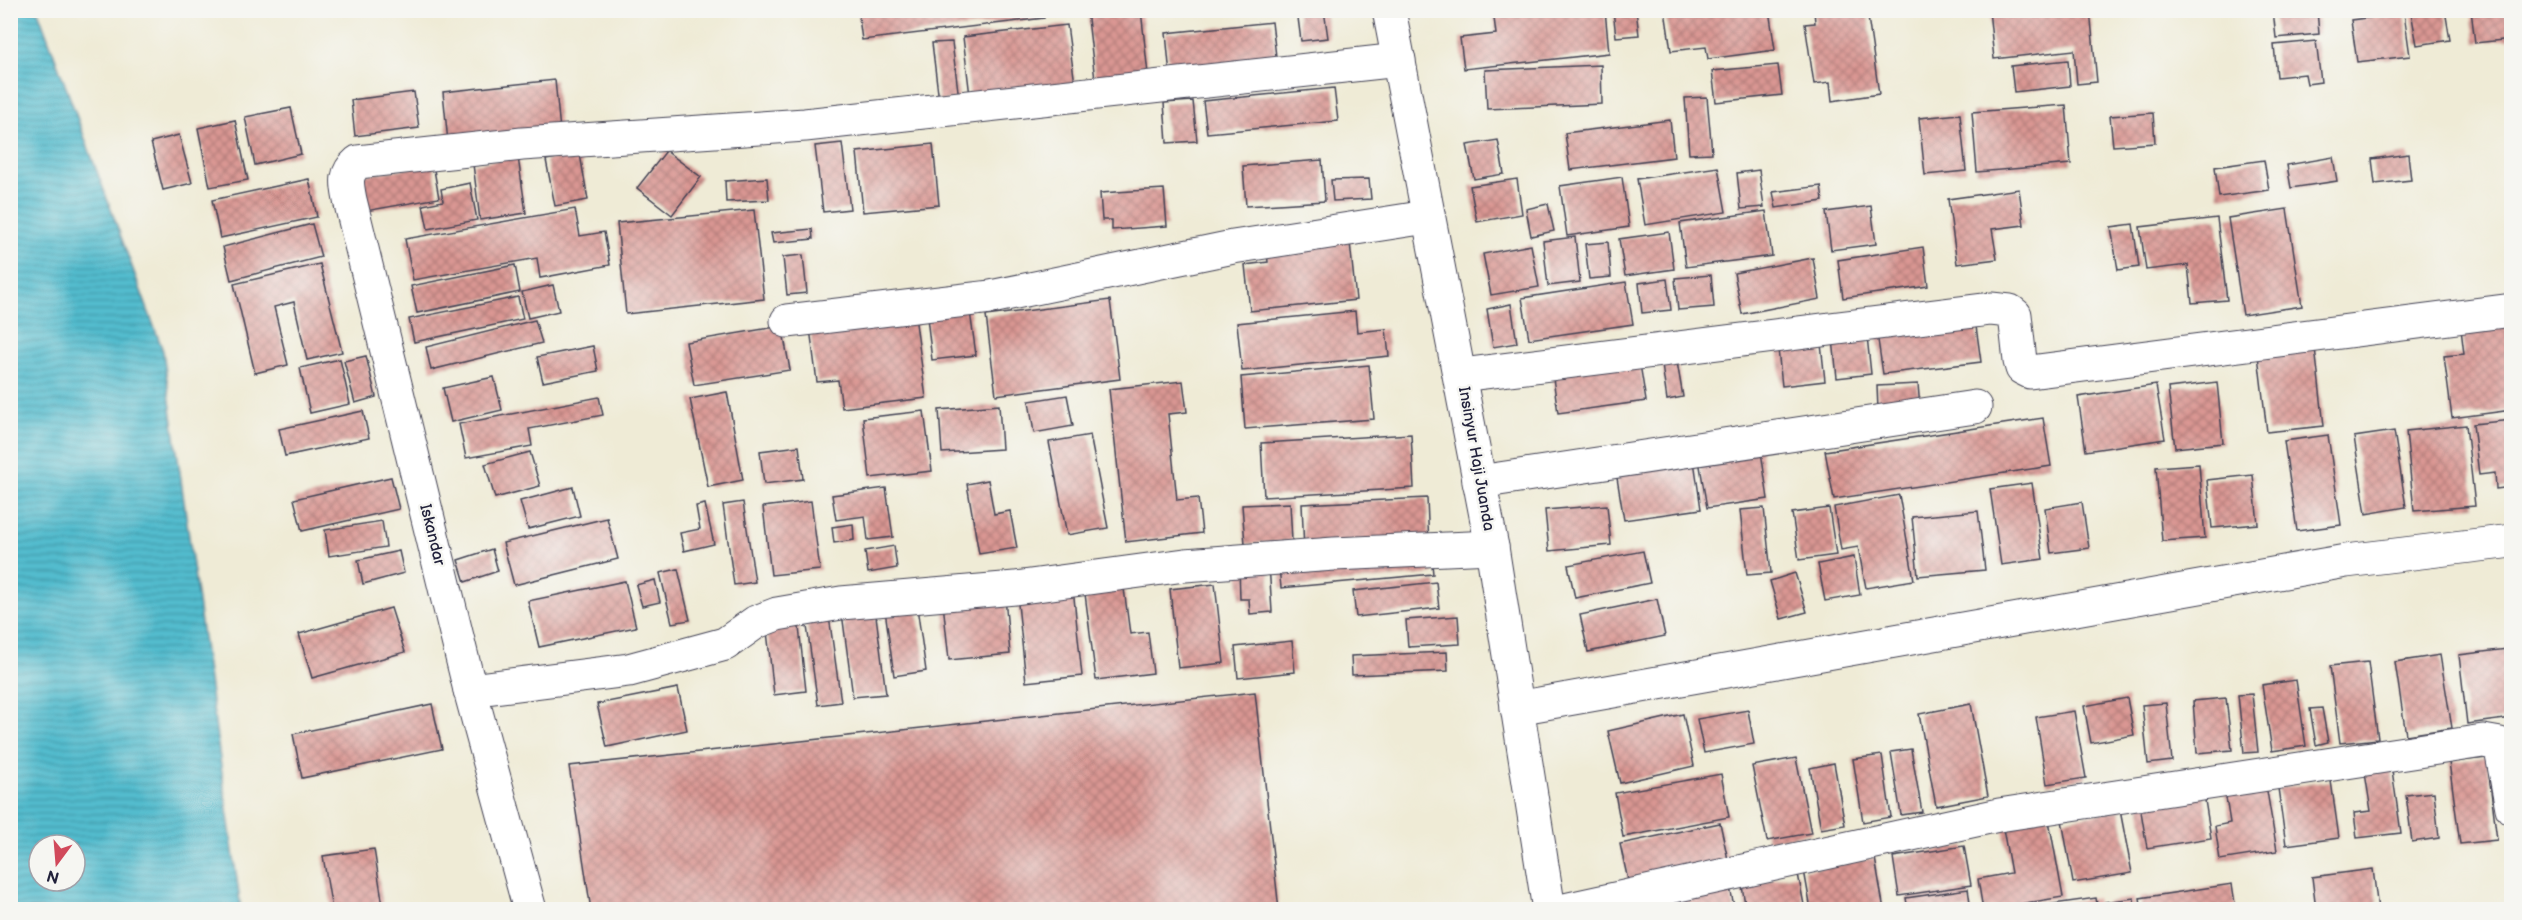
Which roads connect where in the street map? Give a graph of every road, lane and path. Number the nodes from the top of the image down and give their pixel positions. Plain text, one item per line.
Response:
1 (1389, 10) edge
2 (1399, 60) junction
3 (1427, 217) junction
4 (2511, 310) edge
5 (787, 321) dead end
6 (1461, 375) junction
7 (1975, 407) dead end
8 (1479, 482) junction
9 (2511, 541) edge
10 (1492, 547) junction
11 (470, 690) junction
12 (1517, 708) junction
13 (2511, 808) edge
14 (530, 909) edge
15 (1549, 909) edge
16 (1564, 909) edge

1 - 2 street, Insinyur Haji Juanda
2 - 3 street, Insinyur Haji Juanda
2 - 11 street, Iskandar
3 - 5 street
3 - 6 street, Insinyur Haji Juanda
4 - 6 street
6 - 8 street, Insinyur Haji Juanda
7 - 8 street
8 - 10 street, Insinyur Haji Juanda
9 - 12 street
10 - 11 street
10 - 12 street, Insinyur Haji Juanda
11 - 14 street, Iskandar
12 - 15 street, Insinyur Haji Juanda
13 - 16 street

